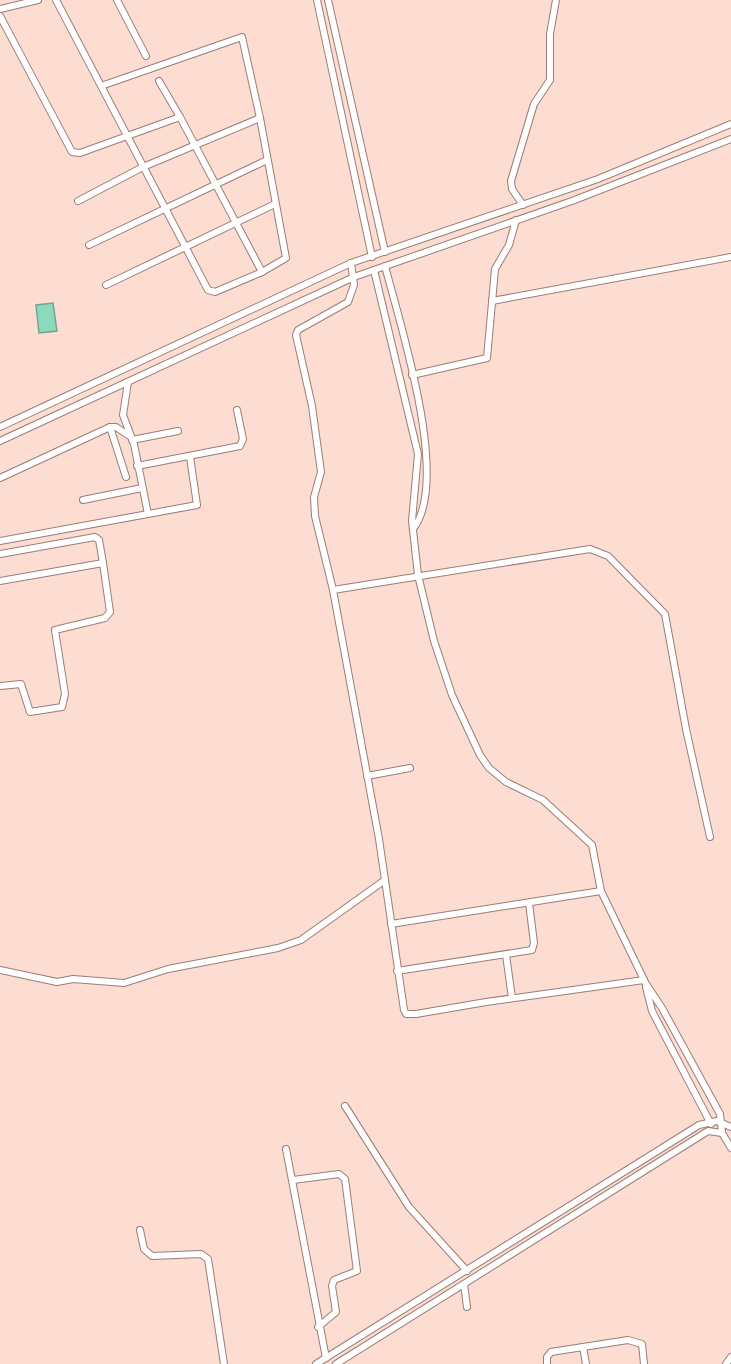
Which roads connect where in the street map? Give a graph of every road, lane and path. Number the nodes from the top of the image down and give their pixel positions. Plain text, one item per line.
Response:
1 (5, 0) edge
2 (38, 0) edge
3 (56, 0) edge
4 (117, 0) edge
5 (317, 0) edge
6 (328, 0) edge
7 (556, 0) edge
8 (18, 2) edge
9 (4, 8) edge
10 (0, 16) edge
11 (146, 56) dead end
12 (159, 81) dead end
13 (101, 86) junction
14 (180, 117) junction
15 (260, 118) junction
16 (731, 124) edge
17 (127, 136) junction
18 (731, 139) edge
19 (194, 145) junction
20 (676, 148) junction
21 (681, 159) junction
22 (267, 160) junction
23 (143, 167) junction
24 (216, 184) junction
25 (78, 201) dead end
26 (275, 204) junction
27 (523, 205) junction
28 (164, 207) junction
29 (516, 220) junction
30 (236, 221) junction
31 (89, 245) dead end
32 (185, 246) junction
33 (385, 252) junction
34 (731, 256) edge
35 (372, 257) junction
36 (351, 264) junction
37 (385, 266) junction
38 (374, 270) junction
39 (262, 272) junction
40 (354, 277) junction
41 (106, 285) dead end
42 (492, 301) junction
43 (412, 375) junction
44 (129, 382) junction
45 (237, 410) dead end
46 (110, 426) junction
47 (0, 427) edge
48 (178, 430) dead end
49 (132, 438) junction
50 (0, 441) edge
51 (190, 457) junction
52 (138, 466) junction
53 (126, 477) dead end
54 (0, 478) edge
55 (142, 488) junction
56 (83, 500) dead end
57 (148, 514) junction
58 (413, 530) junction
59 (0, 541) edge
60 (13, 544) dead end
61 (0, 547) edge
62 (0, 554) edge
63 (103, 563) junction
64 (418, 575) junction
65 (0, 581) edge
66 (333, 590) junction
67 (0, 686) edge
68 (411, 768) dead end
69 (367, 777) junction
70 (710, 837) dead end
71 (385, 880) junction
72 (600, 891) junction
73 (529, 903) junction
74 (391, 924) junction
75 (506, 955) junction
76 (0, 970) edge
77 (398, 971) junction
78 (645, 982) junction
79 (512, 998) junction
80 (674, 1029) junction
81 (663, 1034) junction
82 (690, 1060) junction
83 (680, 1066) junction
84 (704, 1086) junction
85 (694, 1090) junction
86 (345, 1106) dead end
87 (711, 1122) junction
88 (722, 1122) junction
89 (731, 1127) edge
90 (712, 1130) junction
91 (722, 1133) junction
92 (731, 1148) edge
93 (286, 1149) dead end
94 (293, 1180) junction
95 (140, 1230) dead end
96 (467, 1271) junction
97 (464, 1284) junction
98 (467, 1308) dead end
99 (318, 1327) junction
100 (583, 1347) junction
101 (731, 1357) edge
102 (326, 1358) junction
103 (224, 1364) edge
104 (316, 1364) edge
105 (336, 1364) edge
106 (548, 1364) edge
107 (586, 1364) edge
108 (644, 1364) edge
109 (726, 1364) edge

1 - 9 street
2 - 8 street
3 - 13 street
4 - 11 street
5 - 35 street
6 - 33 street
7 - 27 street
8 - 9 street
10 - 17 street
12 - 14 street
13 - 15 street
13 - 17 street
14 - 17 street
14 - 19 street
15 - 19 street
15 - 22 street
16 - 20 street
17 - 23 street
18 - 21 street
19 - 23 street
19 - 24 street
20 - 21 street
20 - 27 street
21 - 29 street
22 - 24 street
22 - 26 street
23 - 25 street
23 - 28 street
24 - 28 street
24 - 30 street
26 - 30 street
26 - 39 street
27 - 33 street
28 - 31 street
28 - 32 street
29 - 37 street
29 - 42 street
30 - 32 street
30 - 39 street
32 - 39 street
32 - 41 street
33 - 35 street
34 - 42 street
35 - 36 street
36 - 40 street
36 - 47 street
37 - 38 street
37 - 43 street
38 - 40 street
38 - 58 street
40 - 44 street
40 - 66 street
42 - 43 street
43 - 58 street
44 - 49 street
44 - 50 street
45 - 51 street
46 - 49 street
46 - 53 street
46 - 54 street
48 - 49 street
49 - 52 street
51 - 52 street
51 - 57 street
52 - 55 street
55 - 56 street
55 - 57 street
57 - 59 street
58 - 64 street
60 - 61 street
62 - 63 street
63 - 65 street
63 - 67 street
64 - 66 street
64 - 70 street
64 - 72 street
66 - 69 street
68 - 69 street
69 - 71 street
71 - 74 street
71 - 76 street
72 - 73 street
72 - 78 street
73 - 74 street
73 - 75 street
74 - 77 street
75 - 77 street
75 - 79 street
77 - 79 street
78 - 79 street
78 - 80 street
78 - 81 street
80 - 81 street
80 - 82 street
81 - 83 street
82 - 83 street
82 - 84 street
83 - 85 street
84 - 85 street
84 - 88 street
85 - 87 street
86 - 96 street
87 - 88 street
87 - 90 street
87 - 96 street
88 - 89 street
88 - 91 street
90 - 91 street
90 - 97 street
91 - 92 street
93 - 94 street
94 - 99 street
94 - 99 street
95 - 103 street
96 - 102 street
97 - 98 street
97 - 105 street
99 - 102 street
100 - 106 street
100 - 107 street
100 - 108 street
101 - 109 street
102 - 104 street

